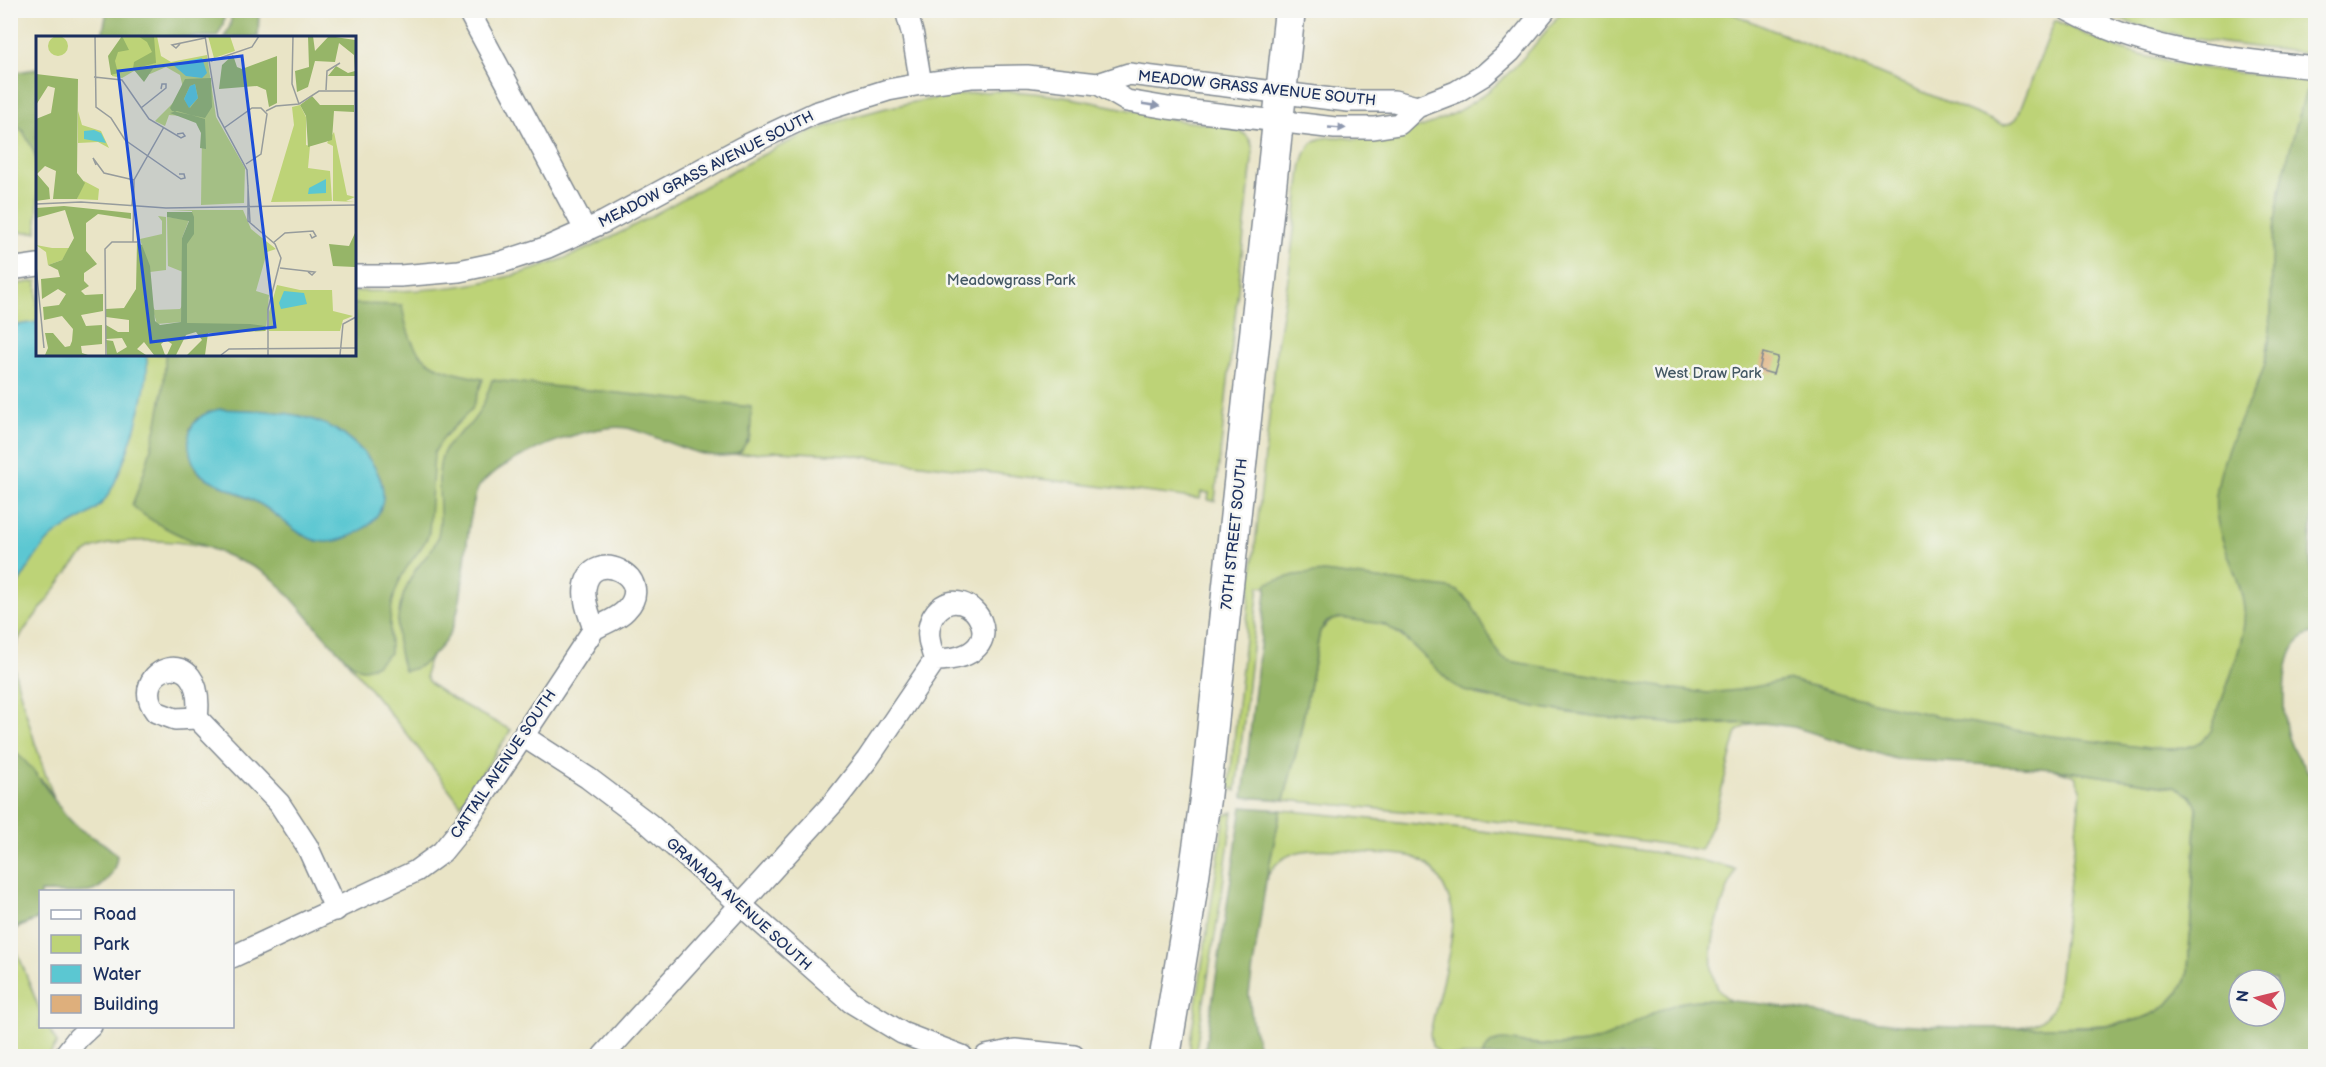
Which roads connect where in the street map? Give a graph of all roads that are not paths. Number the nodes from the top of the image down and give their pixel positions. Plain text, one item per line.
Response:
1 (468, 10) edge
2 (906, 10) edge
3 (1290, 10) edge
4 (1545, 10) edge
5 (2068, 10) edge
6 (2316, 68) edge
7 (921, 84) junction
8 (1098, 84) junction
9 (1281, 92) junction
10 (1417, 107) junction
11 (1278, 121) junction
12 (586, 231) junction
13 (36, 265) edge
14 (10, 270) edge
15 (356, 276) edge
16 (594, 629) dead end
17 (935, 660) dead end
18 (197, 718) dead end
19 (523, 736) junction
20 (741, 905) junction
21 (336, 910) junction
22 (234, 956) edge
23 (89, 1028) edge
24 (933, 1052) edge
25 (64, 1056) edge
26 (603, 1056) edge
27 (962, 1056) edge
28 (986, 1056) edge
29 (1074, 1056) edge
30 (1165, 1056) edge

1 - 12 street
2 - 7 street
3 - 9 main road, 70TH STREET SOUTH
4 - 10 street, MEADOW GRASS AVENUE SOUTH
5 - 6 street
7 - 8 street, MEADOW GRASS AVENUE SOUTH
7 - 12 street, MEADOW GRASS AVENUE SOUTH
8 - 9 street, MEADOW GRASS AVENUE SOUTH
8 -> 11 street, MEADOW GRASS AVENUE SOUTH
9 - 10 street, MEADOW GRASS AVENUE SOUTH
9 - 11 main road, 70TH STREET SOUTH
11 -> 10 street, MEADOW GRASS AVENUE SOUTH
11 - 30 main road, 70TH STREET SOUTH
12 - 15 street, MEADOW GRASS AVENUE SOUTH
13 - 14 street
16 - 19 street, CATTAIL AVENUE SOUTH
17 - 20 street
18 - 21 street
19 - 20 street, GRANADA AVENUE SOUTH
19 - 21 street, CATTAIL AVENUE SOUTH
20 - 24 street, GRANADA AVENUE SOUTH
20 - 26 street
21 - 22 street, CATTAIL AVENUE SOUTH
23 - 25 street
24 - 27 street, GRANADA AVENUE SOUTH
28 - 29 street

